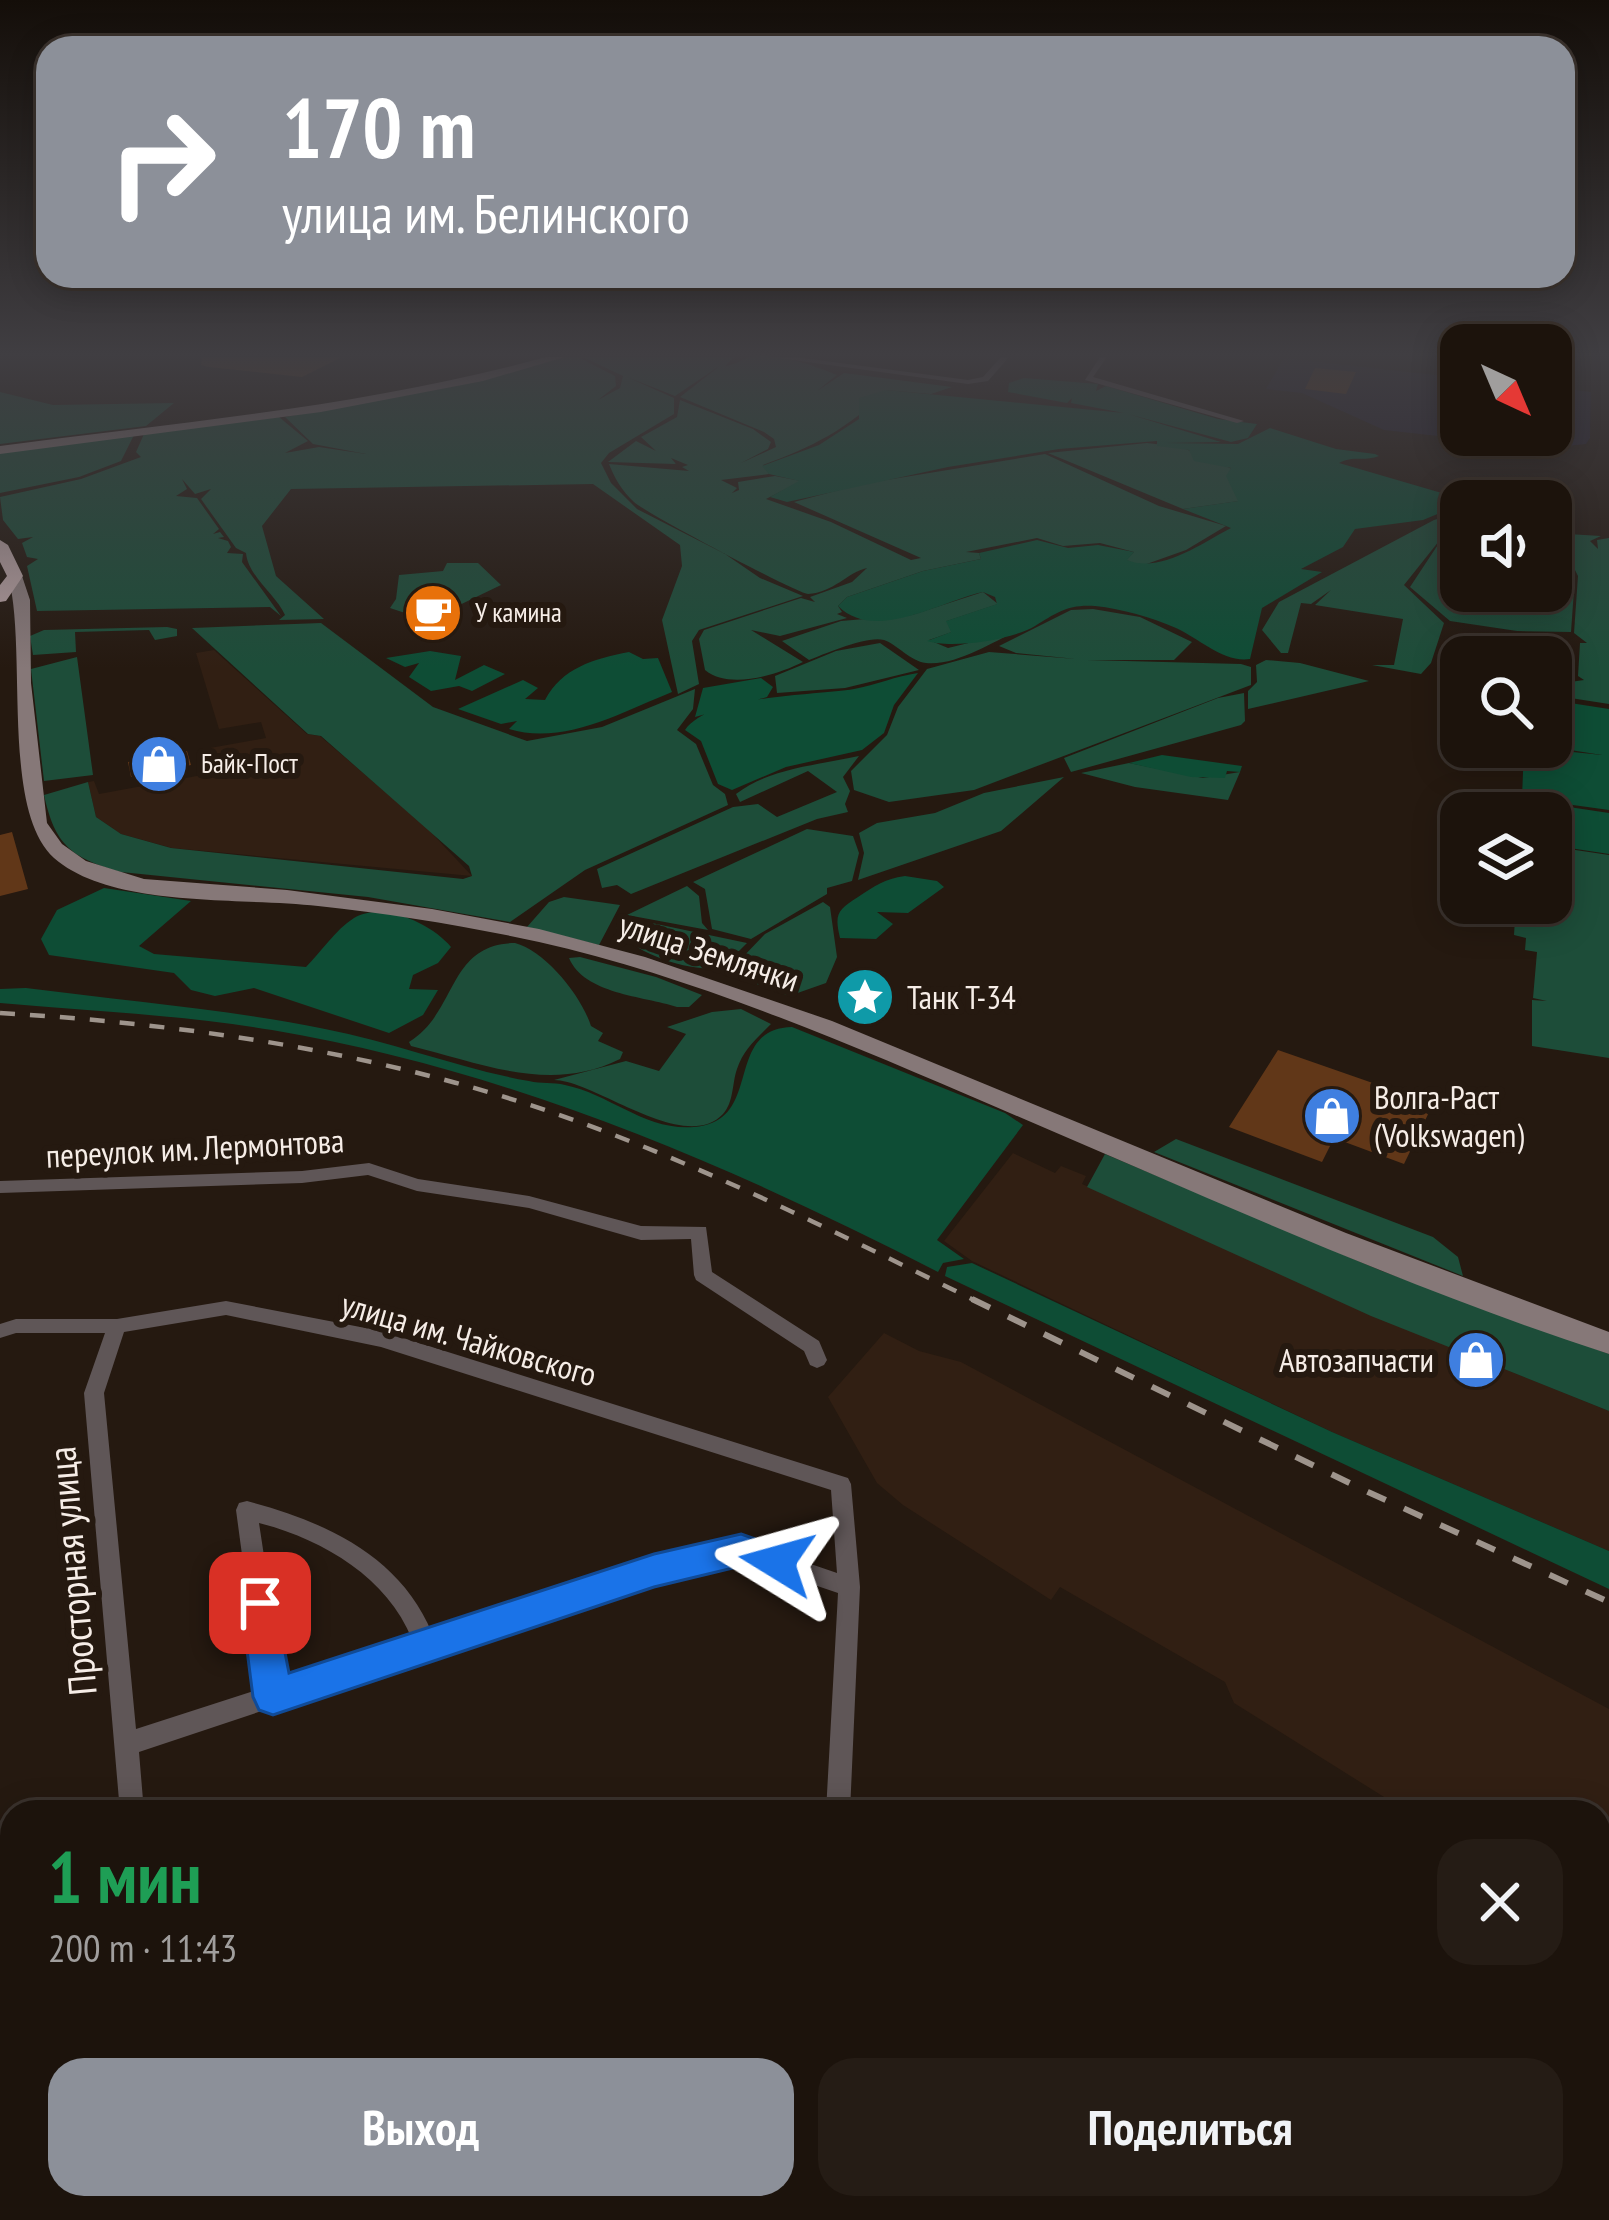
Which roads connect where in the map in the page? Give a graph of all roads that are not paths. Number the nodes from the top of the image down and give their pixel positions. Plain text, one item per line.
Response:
1 (6, 566) edge
2 (0, 597) edge
3 (0, 616) edge
4 (21, 630) junction
5 (0, 1186) edge
6 (117, 1325) junction
7 (0, 1331) edge
8 (1609, 1343) edge
9 (817, 1360) dead end
10 (849, 1587) junction
11 (425, 1644) junction
12 (273, 1697) junction
13 (128, 1744) junction
14 (131, 1800) edge
15 (839, 1800) edge

1 - 2 highway
1 - 4 main road, улица Землячки
3 - 4 main road
4 - 8 main road, улица Землячки
5 - 9 street, переулок им. Лермонтова
6 - 7 street, улица им. Чайковского
6 - 10 street, улица им. Чайковского
6 - 13 street, Просторная улица
10 - 11 street
10 - 15 street
11 - 12 street
11 - 12 street
12 - 13 street
13 - 14 street, Просторная улица

